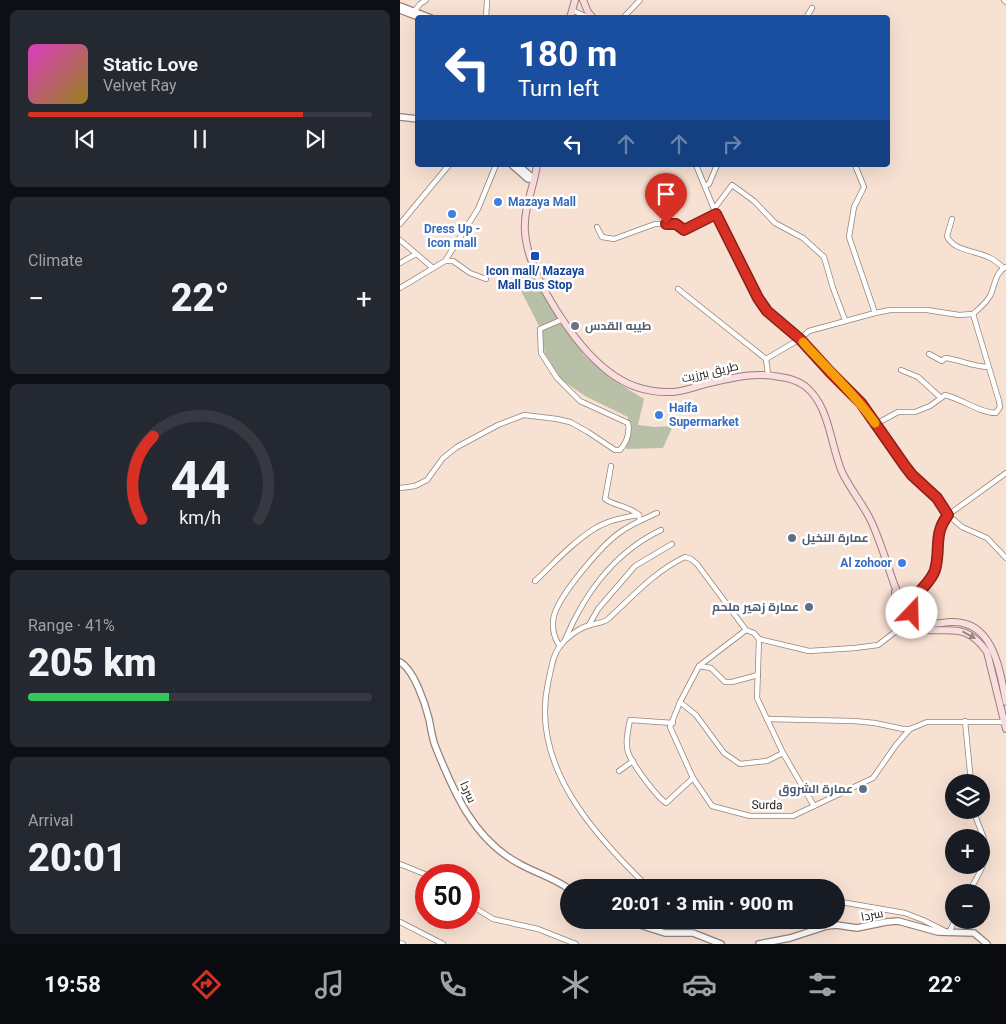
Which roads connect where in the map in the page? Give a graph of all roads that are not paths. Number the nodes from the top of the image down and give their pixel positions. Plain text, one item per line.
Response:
1 (426, 0) edge
2 (487, 0) edge
3 (575, 0) edge
4 (583, 0) edge
5 (640, 0) edge
6 (400, 6) edge
7 (812, 8) dead end
8 (400, 10) edge
9 (413, 12) junction
10 (417, 15) edge
11 (422, 15) edge
12 (486, 15) edge
13 (572, 15) edge
14 (590, 15) edge
15 (626, 15) edge
16 (808, 15) edge
17 (400, 113) edge
18 (415, 116) edge
19 (400, 117) edge
20 (415, 120) edge
21 (447, 167) edge
22 (495, 167) edge
23 (514, 167) edge
24 (520, 167) edge
25 (537, 167) edge
26 (697, 167) edge
27 (716, 167) edge
28 (856, 167) edge
29 (534, 179) junction
30 (705, 186) junction
31 (715, 212) junction
32 (952, 219) dead end
33 (400, 224) edge
34 (597, 228) dead end
35 (400, 240) edge
36 (416, 254) junction
37 (445, 261) junction
38 (400, 263) edge
39 (433, 268) junction
40 (1005, 268) edge
41 (486, 279) dead end
42 (400, 288) edge
43 (678, 289) dead end
44 (875, 313) junction
45 (973, 314) junction
46 (563, 320) junction
47 (845, 320) junction
48 (800, 339) junction
49 (929, 354) dead end
50 (766, 359) junction
51 (988, 367) junction
52 (901, 370) dead end
53 (768, 374) junction
54 (941, 398) junction
55 (876, 424) junction
56 (611, 466) dead end
57 (1006, 474) edge
58 (400, 488) edge
59 (657, 513) dead end
60 (948, 515) junction
61 (640, 517) junction
62 (661, 530) dead end
63 (672, 544) dead end
64 (1006, 558) edge
65 (536, 581) dead end
66 (894, 583) junction
67 (900, 596) junction
68 (912, 599) junction
69 (909, 612) junction
70 (903, 618) junction
71 (589, 625) junction
72 (746, 630) junction
73 (759, 638) junction
74 (565, 641) junction
75 (560, 646) junction
76 (400, 662) edge
77 (699, 666) junction
78 (758, 675) junction
79 (680, 702) junction
80 (1006, 702) edge
81 (766, 719) junction
82 (966, 721) junction
83 (673, 723) junction
84 (1006, 724) edge
85 (910, 729) junction
86 (783, 753) junction
87 (633, 761) junction
88 (619, 771) dead end
89 (970, 774) edge
90 (693, 778) junction
91 (814, 806) junction
92 (977, 819) edge
93 (400, 864) edge
94 (415, 870) edge
95 (640, 879) edge
96 (560, 882) edge
97 (973, 884) edge
98 (845, 903) edge
99 (480, 911) edge
100 (400, 922) edge
101 (655, 929) edge
102 (951, 929) edge
103 (949, 933) junction
104 (443, 944) edge
105 (576, 944) edge
106 (721, 944) edge
107 (759, 944) edge
108 (987, 944) edge

1 - 9 street
2 - 12 street
3 - 13 main road
4 - 14 main road
5 - 15 street
6 - 9 street
7 - 16 street
8 - 9 street
9 - 10 street
9 - 11 street
17 - 18 street
19 - 20 street
21 - 33 street
22 - 37 street
23 - 29 street
24 - 29 street
25 - 29 main road, طريق بيرزيت
26 - 30 street
27 - 30 street
28 - 44 street
29 - 46 main road, طريق بيرزيت
30 - 31 street
31 - 34 street
31 - 47 street
31 - 48 street
32 - 40 street
35 - 36 street
36 - 38 street
36 - 39 street
37 - 39 street
37 - 41 street
39 - 42 street
40 - 45 street
43 - 50 street
44 - 45 street
44 - 47 street
45 - 51 street
46 - 53 main road, طريق بيرزيت
46 - 58 street
47 - 48 street
48 - 50 street
48 - 55 street
49 - 51 street
50 - 53 street
51 - 54 street
52 - 54 street
53 - 66 main road, طريق بيرزيت
54 - 55 street
55 - 60 street
56 - 61 street
57 - 60 street
59 - 61 street
60 - 64 street
60 - 68 street
61 - 65 street
61 - 75 street
62 - 74 street
63 - 71 street
66 - 67 main road
66 - 70 main road
67 - 68 street
67 - 69 main road
68 - 69 street
69 - 70 main road
69 - 70 main road
69 - 80 main road
70 - 73 street
70 -> 84 main road
71 - 72 street
71 - 74 street
72 - 73 street
72 - 77 street
73 - 78 street
74 - 75 street
75 - 95 street
76 - 96 street, سردا
77 - 78 street
77 - 79 street
78 - 81 street
79 - 83 street
79 - 86 street
81 - 85 street
81 - 86 street
82 - 84 street
82 - 85 street
82 - 89 street
83 - 87 street
83 - 90 street, Surda
85 - 91 street, Surda
86 - 91 street
87 - 88 street
87 - 90 street
90 - 91 street, Surda
92 - 97 street
93 - 94 street
98 - 103 street
99 - 105 street
100 - 104 street
101 - 106 street
102 - 103 street
103 - 107 street, سردا
103 - 108 street, سردا

